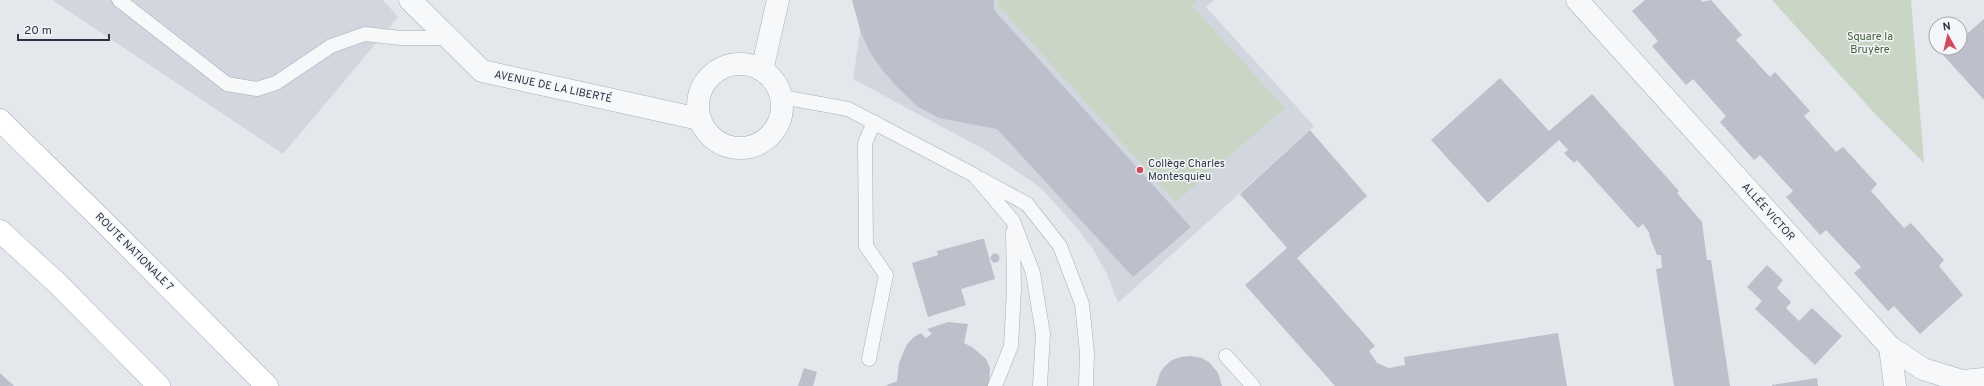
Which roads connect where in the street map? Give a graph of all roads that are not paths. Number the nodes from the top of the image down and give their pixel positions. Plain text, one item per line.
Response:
1 (119, 0) edge
2 (410, 0) edge
3 (778, 0) edge
4 (1577, 0) edge
5 (448, 38) junction
6 (762, 70) junction
7 (782, 97) junction
8 (699, 119) junction
9 (0, 120) edge
10 (874, 122) junction
11 (974, 175) junction
12 (1013, 222) junction
13 (0, 231) edge
14 (1890, 347) junction
15 (1226, 356) dead end
16 (869, 359) dead end
17 (1984, 380) edge
18 (159, 386) edge
19 (267, 386) edge
20 (995, 386) edge
21 (1040, 386) edge
22 (1086, 386) edge
23 (1253, 386) edge
24 (1895, 386) edge

1 - 5 lane
2 - 5 street, AVENUE DE LA LIBERTÉ
3 - 6 street
4 - 14 street, ALLÉE VICTOR
5 - 8 street, AVENUE DE LA LIBERTÉ
6 - 7 street
6 - 8 street
7 - 8 street
7 - 10 lane
9 - 19 main road, ROUTE NATIONALE 7
10 - 11 lane
10 - 16 lane
11 - 12 lane
11 - 22 lane
12 - 20 lane
12 - 21 lane
13 - 18 main road
14 - 17 street, ALLÉE VICTOR
14 - 24 street
15 - 23 lane

